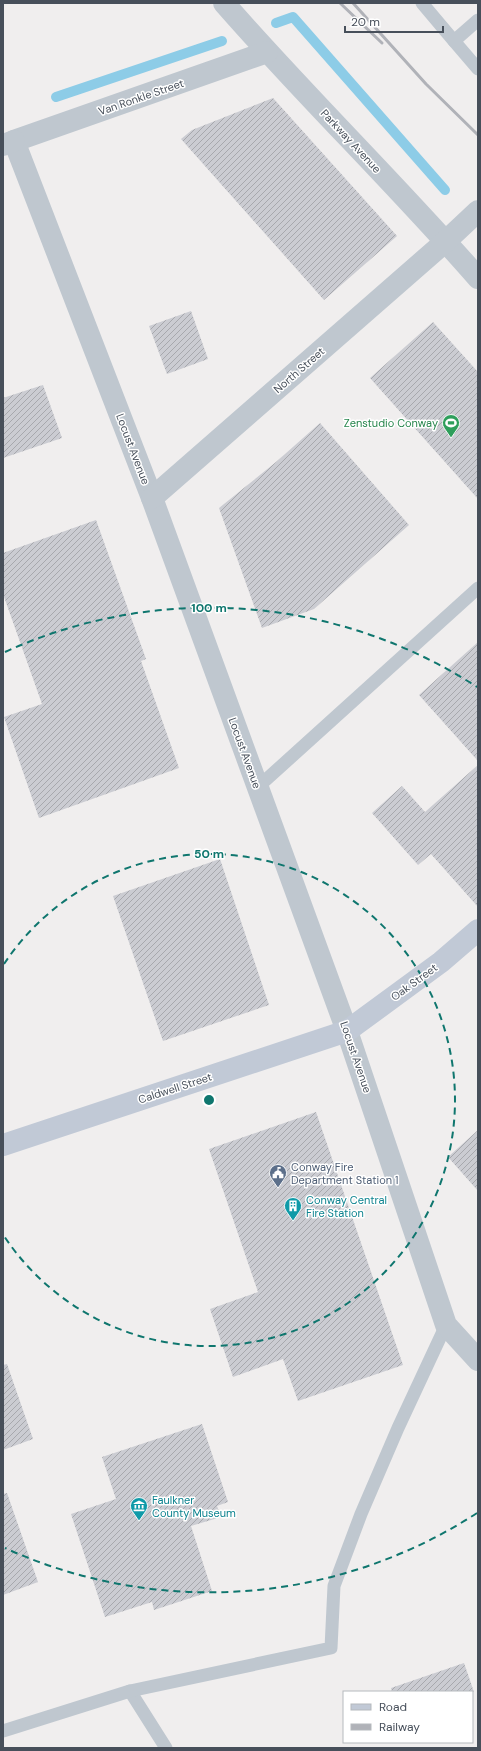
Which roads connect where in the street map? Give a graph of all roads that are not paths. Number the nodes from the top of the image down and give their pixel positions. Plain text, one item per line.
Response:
1 (224, 3) edge
2 (422, 3) edge
3 (478, 20) edge
4 (454, 41) junction
5 (267, 52) junction
6 (478, 69) edge
7 (9, 143) edge
8 (478, 211) edge
9 (446, 241) junction
10 (478, 278) edge
11 (152, 498) junction
12 (478, 588) edge
13 (258, 787) junction
14 (478, 930) edge
15 (347, 1031) junction
16 (3, 1145) edge
17 (446, 1325) junction
18 (478, 1360) edge
19 (130, 1691) junction
20 (3, 1731) edge
21 (166, 1748) edge

1 - 5 street, Parkway Avenue
2 - 4 lane
3 - 4 lane
4 - 6 lane
5 - 7 street, Van Ronkle Street
5 - 9 street, Parkway Avenue
7 - 11 street, Locust Avenue
8 - 9 street
9 - 10 street, Parkway Avenue
9 - 11 street, North Street
11 - 13 street, Locust Avenue
12 - 13 lane
13 - 15 street, Locust Avenue
14 - 15 main road, Oak Street
15 - 16 main road, Caldwell Street
15 - 17 street, Locust Avenue
17 - 18 street, Locust Avenue
17 - 19 lane
19 - 20 lane
19 - 21 lane

